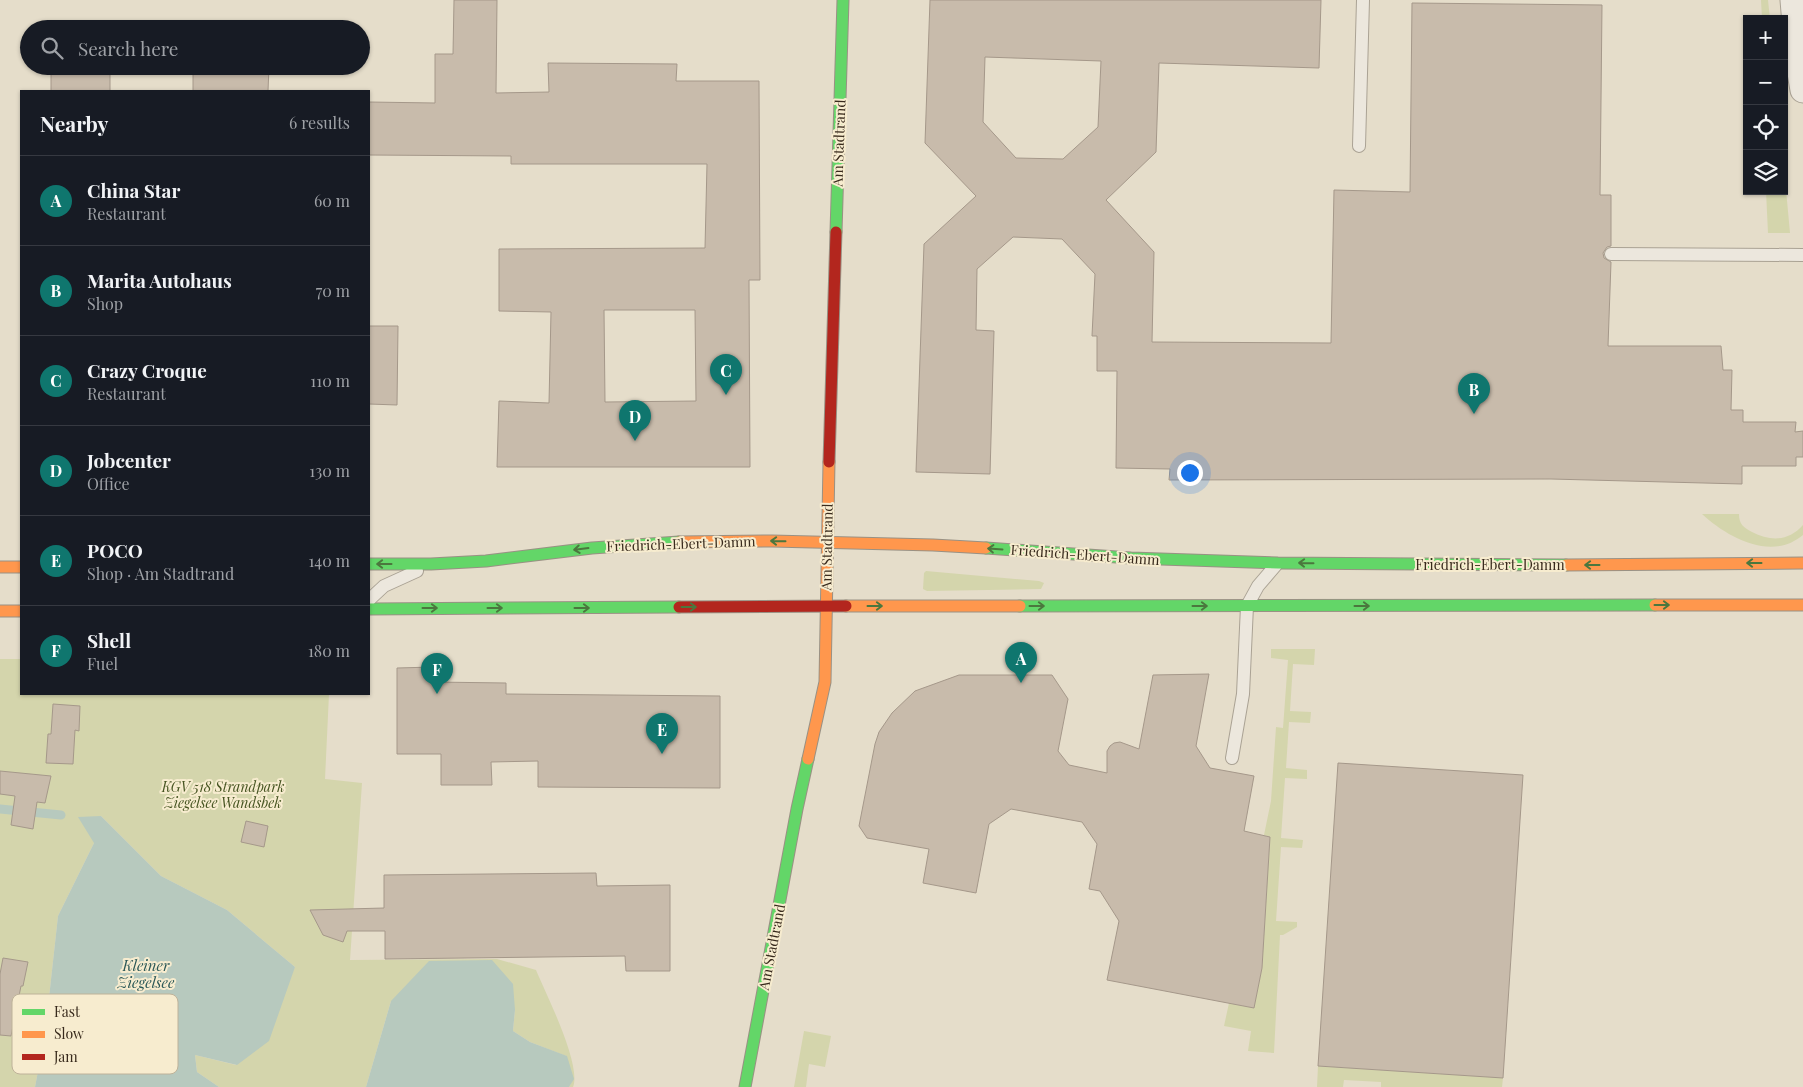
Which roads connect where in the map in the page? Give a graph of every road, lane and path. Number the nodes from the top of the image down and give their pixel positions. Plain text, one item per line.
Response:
1 (843, 0) edge
2 (1363, 0) edge
3 (1793, 0) edge
4 (1803, 90) edge
5 (1359, 146) dead end
6 (1611, 254) dead end
7 (1803, 255) edge
8 (827, 542) junction
9 (1278, 563) junction
10 (1803, 563) edge
11 (370, 564) edge
12 (431, 564) junction
13 (0, 567) edge
14 (20, 567) edge
15 (370, 599) edge
16 (1803, 605) edge
17 (826, 606) junction
18 (1247, 606) junction
19 (370, 609) edge
20 (0, 611) edge
21 (20, 611) edge
22 (1232, 758) dead end
23 (745, 1087) edge

1 - 8 main road, Am Stadtrand
2 - 5 lane
3 - 4 street
6 - 7 lane
9 -> 8 main road, Friedrich-Ebert-Damm
8 -> 12 main road, Friedrich-Ebert-Damm
8 - 17 main road, Am Stadtrand
10 -> 9 main road, Friedrich-Ebert-Damm
9 - 18 lane
12 -> 11 main road, Friedrich-Ebert-Damm
12 - 15 lane
13 - 14 main road
18 -> 16 main road
17 -> 18 main road
19 -> 17 main road
17 - 23 main road, Am Stadtrand
18 - 22 lane
20 - 21 main road

